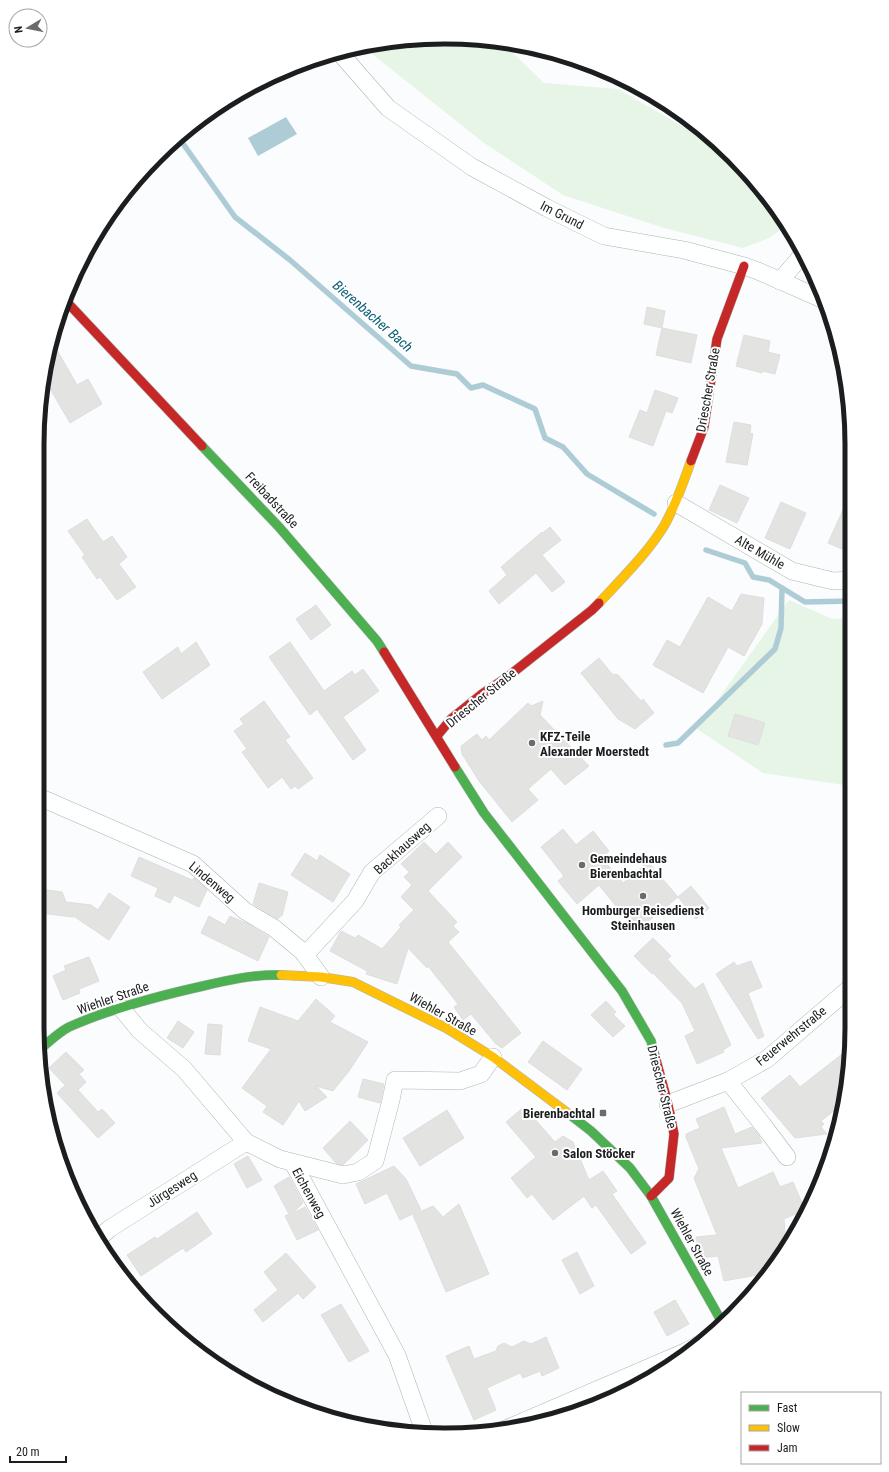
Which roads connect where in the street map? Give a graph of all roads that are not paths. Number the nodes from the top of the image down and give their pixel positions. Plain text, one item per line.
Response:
1 (344, 57) edge
2 (799, 258) edge
3 (744, 266) junction
4 (780, 281) junction
5 (817, 297) edge
6 (69, 304) edge
7 (676, 503) junction
8 (845, 580) edge
9 (437, 736) junction
10 (44, 799) edge
11 (438, 816) dead end
12 (305, 954) junction
13 (320, 977) junction
14 (845, 992) edge
15 (121, 1008) junction
16 (45, 1045) edge
17 (493, 1057) junction
18 (728, 1081) junction
19 (668, 1104) junction
20 (246, 1142) junction
21 (787, 1157) dead end
22 (293, 1163) junction
23 (651, 1196) junction
24 (102, 1235) edge
25 (720, 1319) edge
26 (665, 1362) edge
27 (533, 1418) edge
28 (423, 1427) edge

1 - 3 street, Im Grund
2 - 4 street
3 - 4 street, Im Grund
3 - 7 street, Driescher Straße
4 - 5 street, Im Grund
6 - 9 street, Freibadstraße
7 - 8 street, Alte Mühle
7 - 9 street, Driescher Straße
9 - 19 street, Driescher Straße
10 - 12 street, Lindenweg
11 - 12 street, Backhausweg
12 - 13 street, Lindenweg
13 - 15 street, Wiehler Straße
13 - 17 street, Wiehler Straße
14 - 18 street, Feuerwehrstraße
15 - 16 street, Wiehler Straße
15 - 20 street, Eichenweg
17 - 22 street
17 - 23 street, Wiehler Straße
18 - 19 street, Feuerwehrstraße
18 - 21 street
19 - 23 street, Driescher Straße
20 - 22 street, Eichenweg
20 - 24 street, Jürgesweg
22 - 28 street, Eichenweg
23 - 25 street, Wiehler Straße
26 - 27 street

